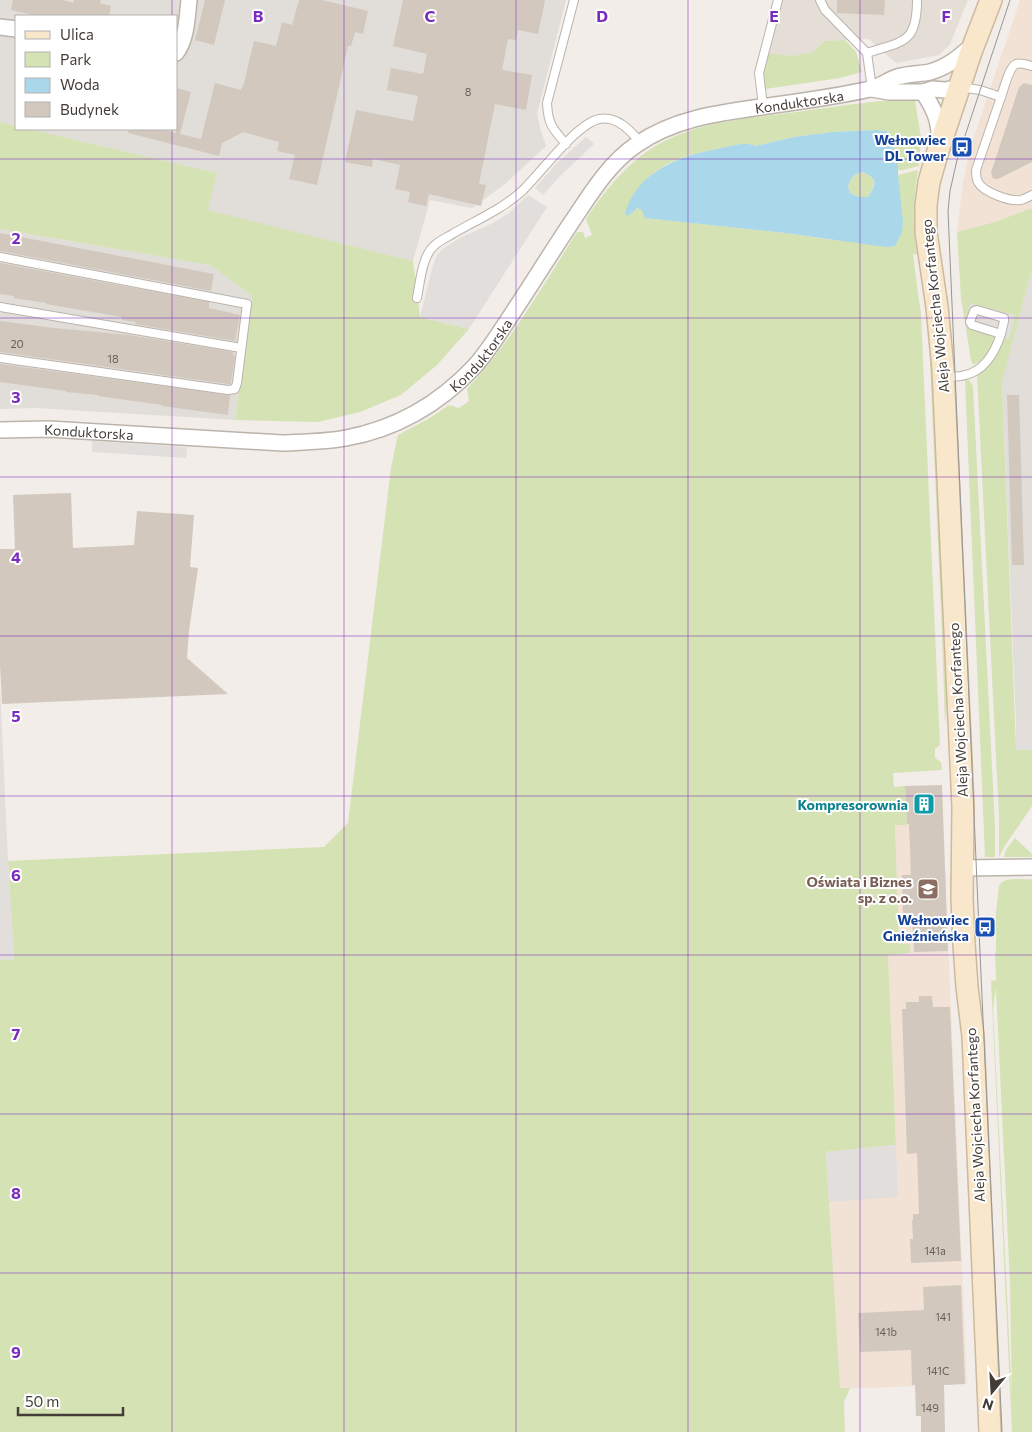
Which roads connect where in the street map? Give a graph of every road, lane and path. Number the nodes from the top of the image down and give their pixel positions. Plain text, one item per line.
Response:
1 (189, 0) edge
2 (574, 0) edge
3 (778, 0) edge
4 (820, 0) edge
5 (917, 0) edge
6 (991, 0) edge
7 (0, 27) edge
8 (15, 29) edge
9 (974, 44) junction
10 (178, 52) edge
11 (867, 53) junction
12 (1032, 66) edge
13 (929, 72) junction
14 (960, 87) junction
15 (872, 88) junction
16 (923, 92) junction
17 (1001, 97) junction
18 (764, 106) junction
19 (640, 142) junction
20 (566, 144) junction
21 (938, 151) junction
22 (1032, 195) edge
23 (0, 257) edge
24 (417, 298) dead end
25 (0, 307) edge
26 (1001, 334) dead end
27 (241, 348) junction
28 (0, 358) edge
29 (943, 377) junction
30 (0, 430) edge
31 (1032, 867) edge
32 (962, 868) junction
33 (990, 1432) edge

1 - 10 street
2 - 20 lane
3 - 18 lane
4 - 11 lane
5 - 11 lane
6 - 9 main road, Aleja Wojciecha Korfantego
7 - 8 street
9 - 13 street, Konduktorska
9 - 14 main road, Aleja Wojciecha Korfantego
11 - 15 lane
12 - 17 lane
13 - 14 street
13 - 15 street, Konduktorska
14 - 16 street, Konduktorska
14 - 17 lane
14 - 21 main road, Aleja Wojciecha Korfantego
15 - 16 street, Konduktorska
15 - 18 street, Konduktorska
16 - 21 street
17 - 22 lane
18 - 19 street, Konduktorska
19 - 20 lane
19 - 30 street, Konduktorska
20 - 24 lane
21 - 29 main road, Aleja Wojciecha Korfantego
23 - 27 lane
25 - 27 lane
26 - 29 lane
27 - 28 lane
29 - 32 main road, Aleja Wojciecha Korfantego
31 - 32 street
32 - 33 main road, Aleja Wojciecha Korfantego

